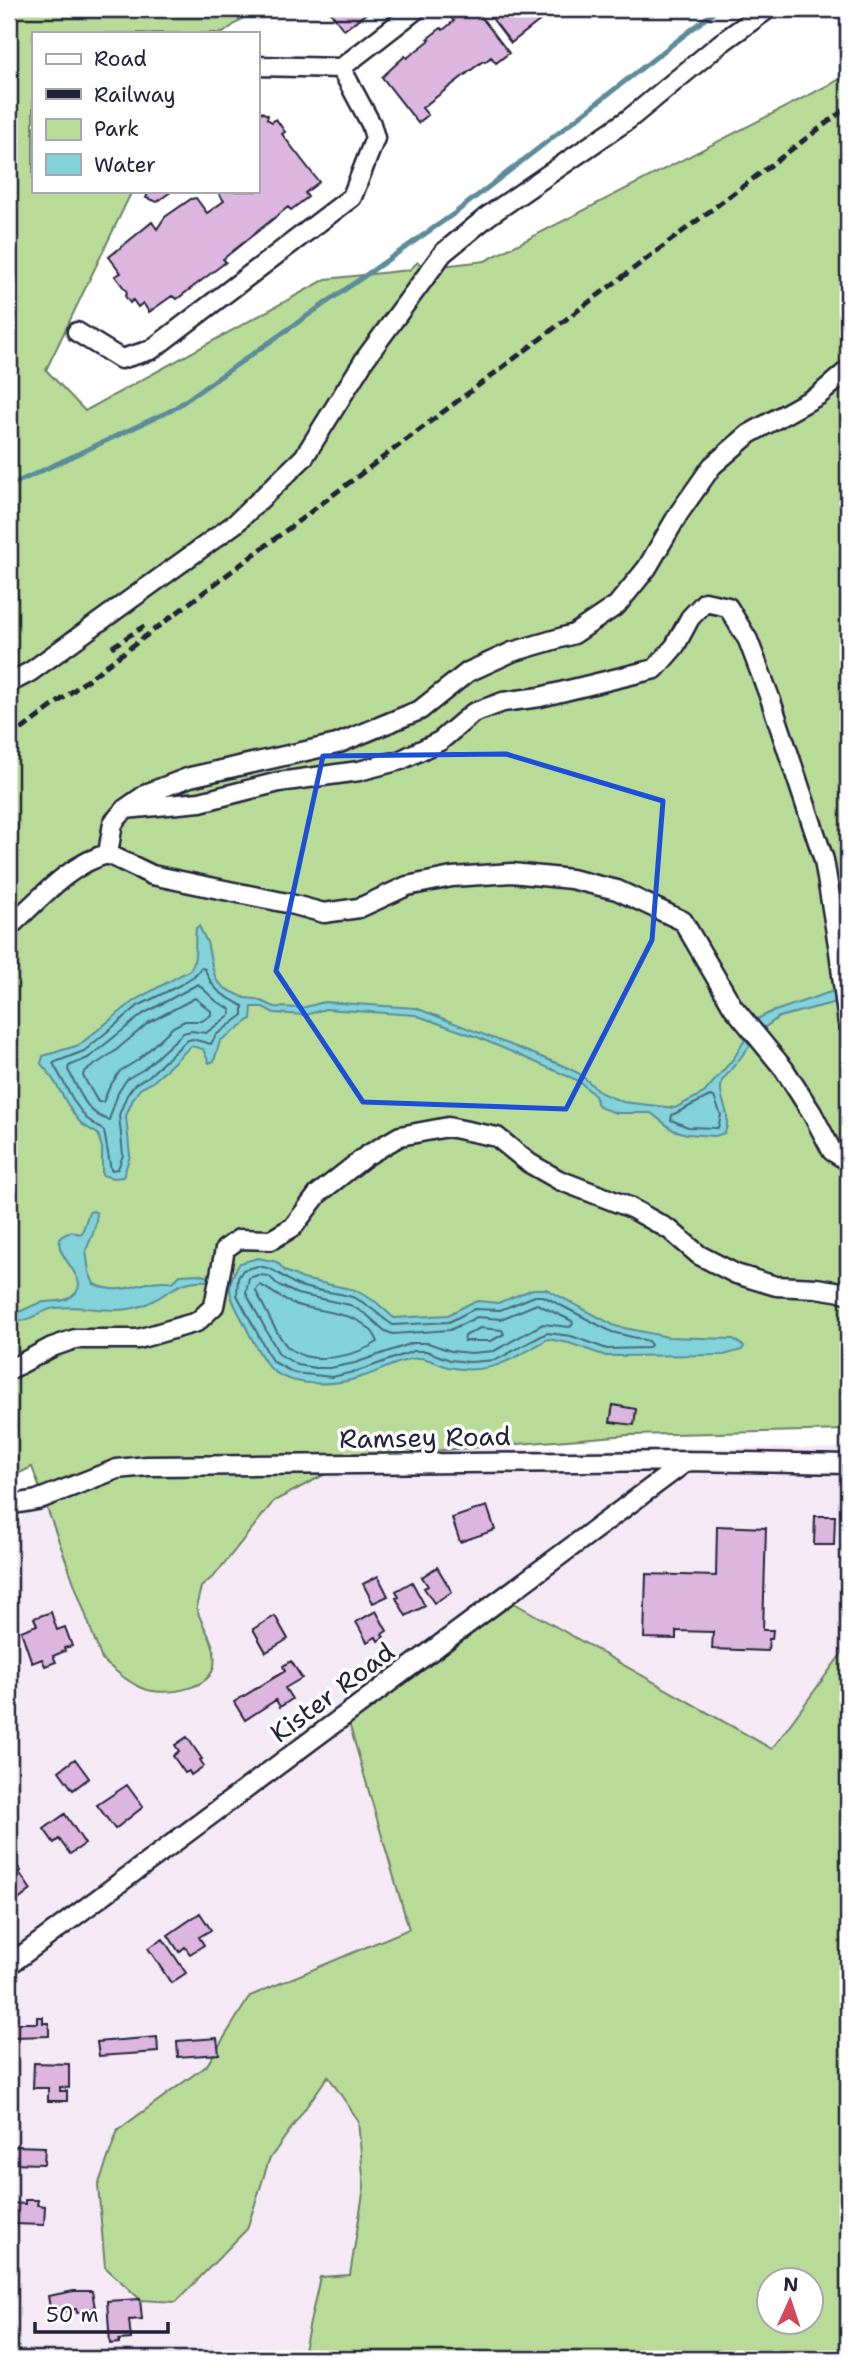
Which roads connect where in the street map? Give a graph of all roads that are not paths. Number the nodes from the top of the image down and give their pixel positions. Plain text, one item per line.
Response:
1 (417, 9) edge
2 (768, 9) edge
3 (259, 66) edge
4 (341, 68) junction
5 (77, 332) dead end
6 (848, 370) edge
7 (9, 683) edge
8 (125, 809) junction
9 (108, 854) junction
10 (9, 927) edge
11 (848, 1024) edge
12 (848, 1161) edge
13 (848, 1293) edge
14 (9, 1370) edge
15 (687, 1461) junction
16 (848, 1464) edge
17 (9, 1505) edge
18 (9, 1965) edge

1 - 4 street
2 - 7 street
3 - 4 street
4 - 5 street
6 - 8 street
8 - 9 street
8 - 11 street
9 - 10 street
9 - 12 street
13 - 14 street
15 - 16 street, Ramsey Road
15 - 17 street, Ramsey Road
15 - 18 street, Kister Road

